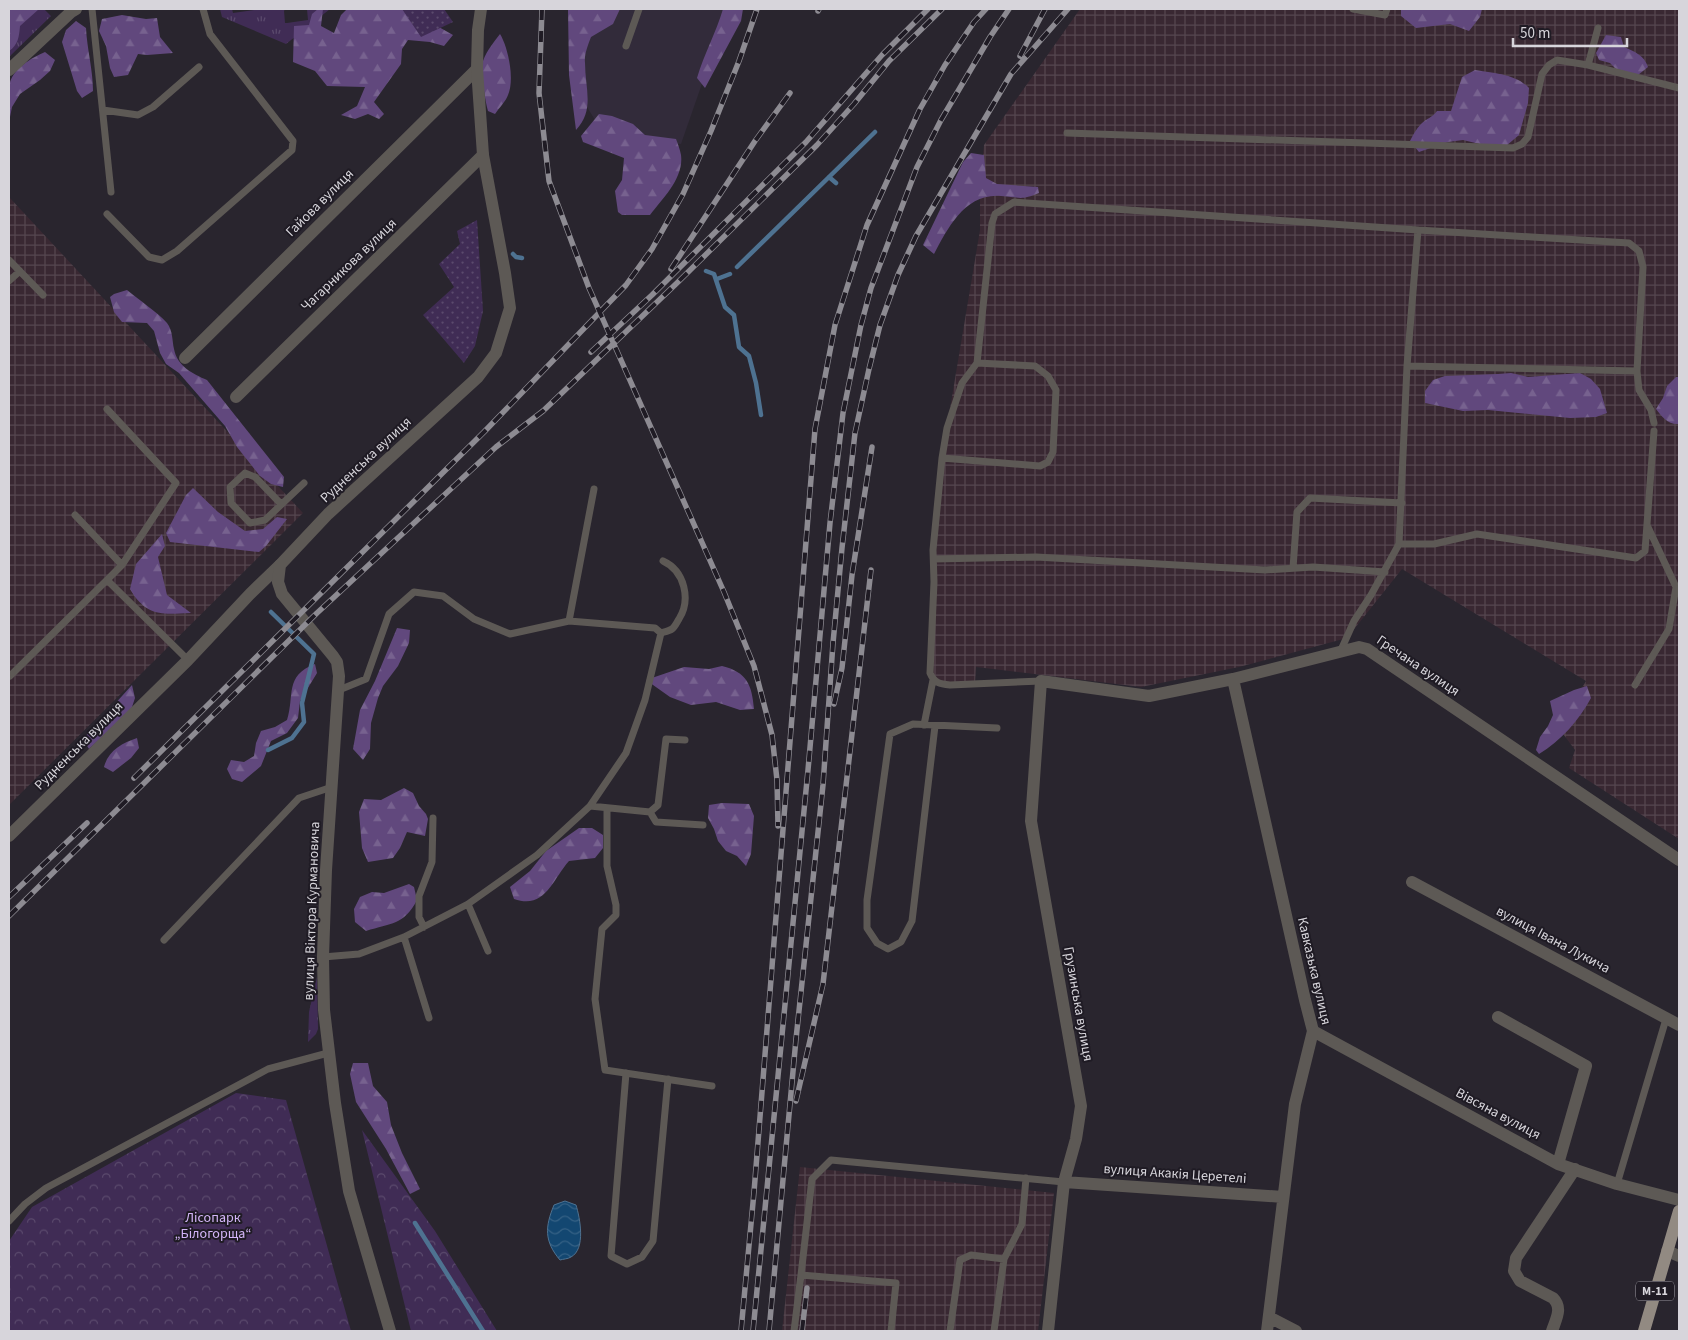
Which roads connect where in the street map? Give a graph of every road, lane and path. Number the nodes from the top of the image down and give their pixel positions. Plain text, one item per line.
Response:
1 (76, 9) edge
2 (92, 9) edge
3 (203, 9) edge
4 (481, 9) edge
5 (639, 9) edge
6 (1352, 9) edge
7 (1387, 9) edge
8 (1598, 28) dead end
9 (626, 46) dead end
10 (1588, 65) junction
11 (199, 67) dead end
12 (477, 69) junction
13 (9, 70) edge
14 (1679, 88) edge
15 (103, 110) junction
16 (1067, 133) dead end
17 (483, 155) junction
18 (111, 192) dead end
19 (107, 214) dead end
20 (1418, 230) junction
21 (9, 260) edge
22 (20, 271) junction
23 (9, 281) edge
24 (42, 295) dead end
25 (185, 358) dead end
26 (977, 363) junction
27 (1407, 366) junction
28 (1637, 371) junction
29 (236, 397) dead end
30 (107, 409) dead end
31 (942, 458) junction
32 (304, 483) dead end
33 (594, 488) dead end
34 (1402, 502) junction
35 (280, 504) junction
36 (75, 515) dead end
37 (1647, 524) junction
38 (1399, 544) junction
39 (934, 559) junction
40 (663, 561) dead end
41 (122, 565) junction
42 (280, 565) junction
43 (1293, 568) junction
44 (1385, 572) junction
45 (107, 580) junction
46 (569, 620) junction
47 (661, 633) junction
48 (1341, 650) junction
49 (188, 660) junction
50 (10, 676) dead end
51 (1233, 679) junction
52 (933, 680) junction
53 (1041, 681) junction
54 (1635, 686) dead end
55 (338, 690) junction
56 (924, 725) junction
57 (935, 726) junction
58 (997, 728) dead end
59 (686, 740) dead end
60 (332, 787) junction
61 (590, 806) junction
62 (607, 808) junction
63 (650, 812) junction
64 (432, 818) dead end
65 (703, 825) dead end
66 (9, 836) edge
67 (1679, 860) edge
68 (1412, 882) dead end
69 (468, 904) junction
70 (424, 927) junction
71 (404, 937) junction
72 (164, 940) dead end
73 (488, 951) dead end
74 (323, 956) junction
75 (1498, 1017) dead end
76 (430, 1018) dead end
77 (1666, 1018) junction
78 (1679, 1025) edge
79 (1313, 1031) junction
80 (328, 1052) junction
81 (626, 1073) junction
82 (668, 1079) junction
83 (712, 1086) dead end
84 (1558, 1164) junction
85 (1575, 1169) junction
86 (1026, 1178) junction
87 (1064, 1182) junction
88 (1618, 1184) junction
89 (1283, 1197) junction
90 (1679, 1200) edge
91 (1679, 1211) edge
92 (9, 1221) edge
93 (1673, 1253) edge
94 (1004, 1259) junction
95 (801, 1275) junction
96 (1268, 1317) junction
97 (390, 1331) edge
98 (794, 1331) edge
99 (891, 1331) edge
100 (950, 1331) edge
101 (994, 1331) edge
102 (1048, 1331) edge
103 (1267, 1331) edge
104 (1296, 1331) edge
105 (1552, 1331) edge
106 (1644, 1331) edge

1 - 13 street
2 - 15 lane
3 - 19 lane
4 - 12 street, Рудненська вулиця
5 - 9 lane
6 - 7 lane
8 - 10 lane
10 - 14 lane
10 - 16 lane
11 - 15 lane
12 - 17 street, Рудненська вулиця
12 - 25 street, Гайова вулиця
15 - 18 lane
17 - 29 street, Чагарникова вулиця
17 - 42 street, Рудненська вулиця
20 - 26 lane
20 - 27 lane
20 - 28 lane
21 - 22 lane
22 - 23 lane
22 - 24 lane
26 - 31 lane
26 - 31 lane
27 - 28 lane
27 - 34 lane
28 - 37 lane
30 - 41 lane
31 - 39 lane
32 - 35 lane
33 - 46 lane
34 - 38 lane
34 - 43 lane
35 - 35 lane
36 - 41 lane
37 - 38 lane
37 - 54 lane
38 - 44 lane
39 - 43 lane
39 - 52 lane
40 - 47 lane
41 - 45 lane
42 - 49 street, Рудненська вулиця
42 - 55 street, вулиця Віктора Курмановича
43 - 44 lane
44 - 48 lane
45 - 49 lane
45 - 50 lane
46 - 47 lane
46 - 55 lane
47 - 61 lane
48 - 51 street, Гречана вулиця
48 - 67 street, Гречана вулиця
49 - 66 street, Рудненська вулиця
51 - 53 street, Гречана вулиця
51 - 79 street, Кавказька вулиця
52 - 53 lane
52 - 56 lane
53 - 87 street, Грузинська вулиця
55 - 60 street, вулиця Віктора Курмановича
56 - 57 lane
56 - 57 lane
57 - 58 lane
59 - 63 lane
60 - 72 lane
60 - 74 street, вулиця Віктора Курмановича
61 - 62 lane
61 - 69 lane
62 - 63 lane
62 - 81 lane
63 - 65 lane
64 - 70 lane
68 - 77 street, вулиця Івана Лукича
69 - 70 lane
69 - 73 lane
70 - 71 lane
71 - 74 lane
71 - 76 lane
74 - 80 street, вулиця Віктора Курмановича
75 - 84 street
77 - 78 street, вулиця Івана Лукича
77 - 88 lane
79 - 84 street, Вівсяна вулиця
79 - 89 street, Кавказька вулиця
80 - 92 lane
80 - 97 street, вулиця Віктора Курмановича
81 - 82 lane
81 - 82 lane
82 - 83 lane
84 - 85 street, Вівсяна вулиця
85 - 88 street, Вівсяна вулиця
85 - 105 street
86 - 87 lane
86 - 94 lane
86 - 95 lane
87 - 89 street, вулиця Акакія Церетелі
87 - 102 street, Грузинська вулиця
88 - 90 street, Вівсяна вулиця
89 - 96 street, Кавказька вулиця
91 - 93 main road, М-11
93 - 106 main road, М-11
94 - 100 lane
94 - 101 lane
95 - 98 lane
95 - 99 lane
96 - 103 street, Кавказька вулиця
96 - 104 street

